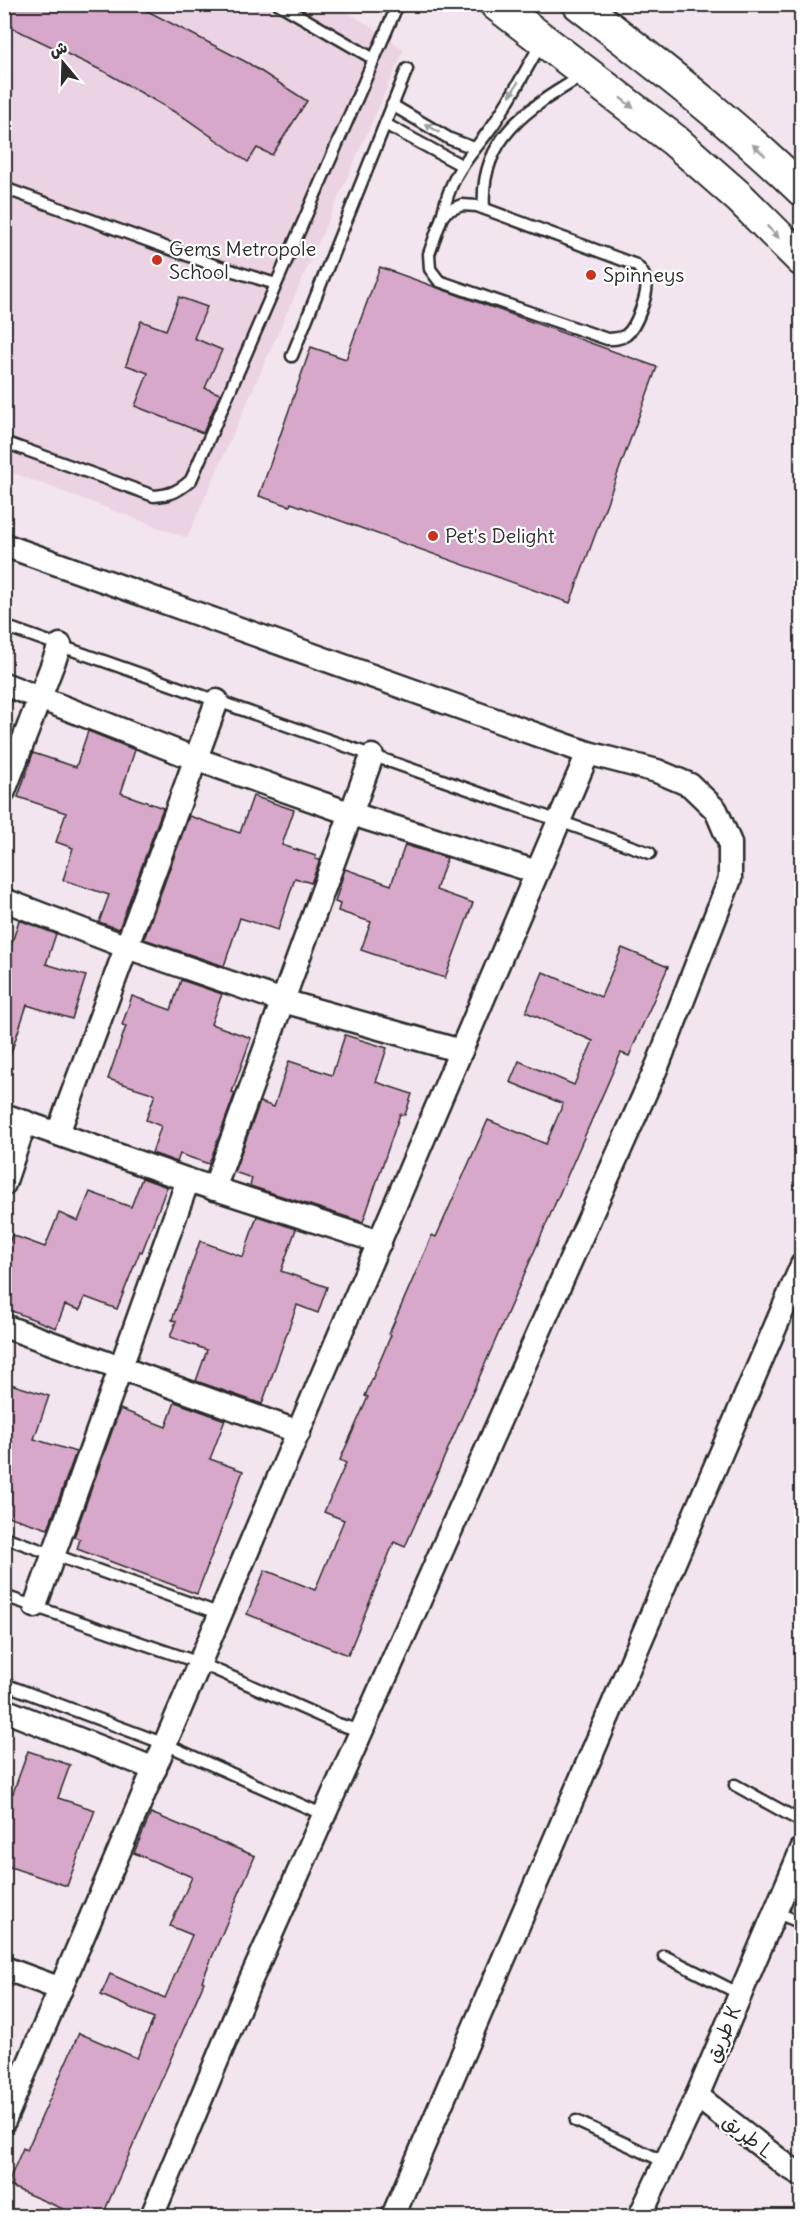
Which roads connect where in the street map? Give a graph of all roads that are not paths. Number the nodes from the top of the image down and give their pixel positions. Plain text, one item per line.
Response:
1 (279, 4) edge
2 (398, 4) edge
3 (496, 4) edge
4 (579, 4) edge
5 (544, 39) junction
6 (374, 59) junction
7 (407, 69) dead end
8 (587, 72) junction
9 (392, 105) junction
10 (385, 124) junction
11 (493, 125) junction
12 (506, 134) junction
13 (474, 148) junction
14 (461, 165) junction
15 (4, 188) edge
16 (801, 190) edge
17 (484, 208) junction
18 (442, 217) junction
19 (801, 260) edge
20 (276, 284) junction
21 (292, 356) dead end
22 (4, 442) edge
23 (4, 545) edge
24 (4, 626) edge
25 (60, 645) junction
26 (4, 684) edge
27 (40, 697) junction
28 (217, 701) junction
29 (588, 753) junction
30 (372, 756) junction
31 (196, 759) junction
32 (4, 790) edge
33 (352, 814) junction
34 (559, 821) junction
35 (650, 853) dead end
36 (537, 872) junction
37 (4, 900) edge
38 (127, 947) junction
39 (283, 1001) junction
40 (461, 1051) junction
41 (15, 1118) edge
42 (58, 1133) junction
43 (188, 1180) junction
44 (4, 1184) edge
45 (214, 1189) junction
46 (380, 1242) junction
47 (801, 1265) edge
48 (4, 1326) edge
49 (121, 1368) junction
50 (298, 1432) junction
51 (4, 1537) edge
52 (53, 1555) junction
53 (4, 1596) edge
54 (35, 1606) junction
55 (221, 1614) junction
56 (200, 1663) junction
57 (4, 1684) edge
58 (4, 1710) edge
59 (361, 1731) junction
60 (165, 1744) junction
61 (155, 1769) junction
62 (735, 1785) dead end
63 (324, 1815) junction
64 (801, 1822) edge
65 (801, 1849) edge
66 (775, 1911) junction
67 (801, 1923) edge
68 (664, 1956) dead end
69 (4, 1968) edge
70 (61, 1989) junction
71 (740, 1994) junction
72 (697, 2096) junction
73 (4, 2121) edge
74 (576, 2121) dead end
75 (665, 2162) junction
76 (801, 2175) edge
77 (152, 2217) edge
78 (393, 2217) edge
79 (640, 2217) edge

1 - 6 lane
2 - 6 lane
3 - 5 street
16 -> 4 street
5 - 8 street
5 -> 11 lane
6 - 20 lane
7 - 9 lane
8 - 12 lane
8 -> 19 street
9 - 10 lane
13 -> 9 lane
10 - 14 lane
10 - 21 lane
11 - 12 lane
11 - 13 lane
12 - 17 lane
13 - 14 lane
14 - 18 lane
15 - 20 lane
17 - 18 lane
17 - 18 lane
20 - 22 lane
23 - 29 street
24 - 25 lane
25 - 27 street
25 - 28 lane
26 - 27 street
27 - 31 street
27 - 32 street
28 - 30 lane
28 - 31 street
29 - 34 street
29 - 59 street
30 - 33 street
30 - 34 lane
31 - 33 street
31 - 38 street
33 - 36 street
33 - 39 street
34 - 35 lane
34 - 36 street
36 - 40 street
37 - 38 street
38 - 39 street
38 - 42 street
39 - 40 street
39 - 45 street
40 - 46 street
41 - 42 street
41 - 44 street
42 - 43 street
43 - 45 street
43 - 49 street
45 - 46 street
46 - 50 street
47 - 78 street
48 - 49 street
49 - 50 street
49 - 52 street
50 - 55 street
51 - 52 lane
52 - 54 street
52 - 55 lane
53 - 54 lane
54 - 56 lane
55 - 56 street
56 - 59 lane
56 - 60 street
57 - 60 lane
58 - 61 street
59 - 63 street
60 - 61 street
60 - 63 lane
61 - 70 street
62 - 64 lane
63 - 77 street
65 - 66 street, طريق K
66 - 67 lane
66 - 71 street, طريق K
68 - 71 lane
69 - 70 street
70 - 73 street
71 - 72 street, طريق K
72 - 75 street, طريق K
72 - 76 street, طريق L
74 - 75 lane
75 - 79 street, طريق K

